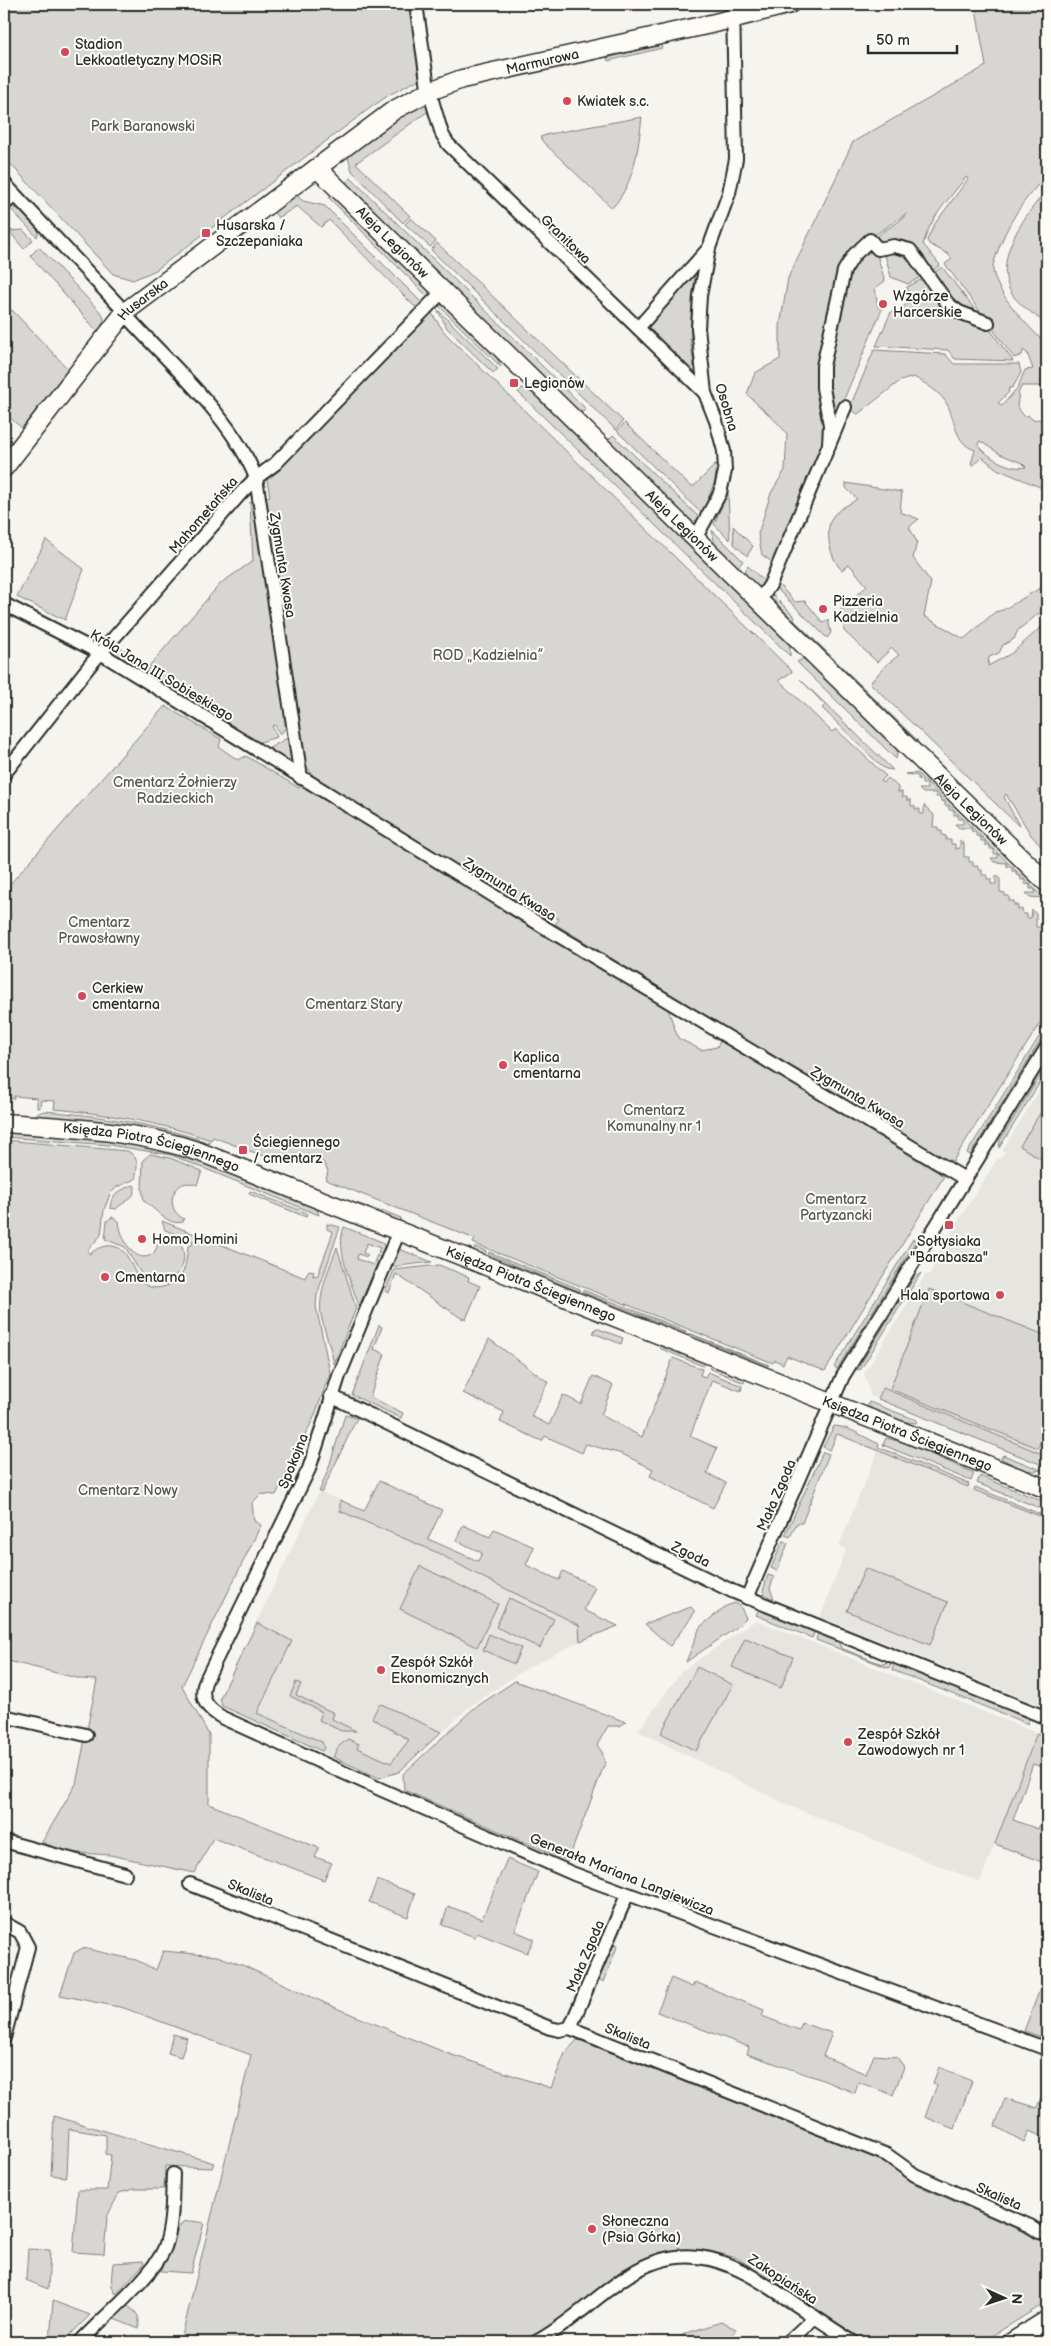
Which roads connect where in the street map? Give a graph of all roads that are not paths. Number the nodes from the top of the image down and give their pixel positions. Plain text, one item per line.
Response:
1 (416, 4) edge
2 (790, 4) edge
3 (733, 11) edge
4 (430, 91) junction
5 (317, 168) junction
6 (4, 183) edge
7 (15, 195) junction
8 (4, 204) edge
9 (709, 248) junction
10 (442, 292) junction
11 (126, 312) junction
12 (988, 323) dead end
13 (638, 328) junction
14 (705, 393) junction
15 (845, 407) dead end
16 (829, 445) junction
17 (4, 468) edge
18 (256, 478) junction
19 (695, 539) junction
20 (759, 601) junction
21 (4, 604) edge
22 (102, 654) junction
23 (4, 774) edge
24 (301, 778) junction
25 (1047, 883) edge
26 (1047, 1046) edge
27 (4, 1123) edge
28 (965, 1179) junction
29 (399, 1231) junction
30 (331, 1396) junction
31 (830, 1404) junction
32 (1047, 1489) edge
33 (748, 1598) junction
34 (202, 1696) joint
35 (4, 1716) edge
36 (1047, 1718) edge
37 (86, 1735) dead end
38 (4, 1841) edge
39 (125, 1874) dead end
40 (190, 1884) dead end
41 (626, 1895) junction
42 (4, 1923) edge
43 (570, 2028) junction
44 (4, 2038) edge
45 (1047, 2049) edge
46 (173, 2174) dead end
47 (1047, 2234) edge
48 (815, 2317) junction
49 (1047, 2320) edge
50 (80, 2342) edge
51 (536, 2342) edge
52 (788, 2342) edge
53 (853, 2342) edge
54 (1012, 2342) edge

1 - 4 street, Granitowa
2 - 3 street, Marmurowa
3 - 4 street, Marmurowa
3 - 9 street, Osobna
4 - 5 street, Marmurowa
4 - 13 street, Granitowa
5 - 10 street, Aleja Legionów
5 - 11 street, Husarska
6 - 7 street, Zygmunta Kwasa
7 - 8 street
7 - 11 street, Zygmunta Kwasa
9 - 13 street, Osobna
9 - 14 street, Osobna
10 - 18 street, Mahometańska
10 - 19 street, Aleja Legionów
11 - 17 street, Husarska
11 - 18 street, Zygmunta Kwasa
12 - 16 street
13 - 14 street, Granitowa
14 - 19 street, Osobna
15 - 16 street
16 - 20 street
18 - 22 street, Mahometańska
18 - 24 street, Zygmunta Kwasa
19 - 20 street, Aleja Legionów
20 - 25 street, Aleja Legionów
21 - 22 street, Króla Jana III Sobieskiego
22 - 23 street, Mahometańska
22 - 24 street, Króla Jana III Sobieskiego
24 - 28 street, Zygmunta Kwasa
26 - 28 street, Mała Zgoda
27 - 29 street, Księdza Piotra Ściegiennego
28 - 31 street, Mała Zgoda
29 - 30 street, Spokojna
29 - 31 street, Księdza Piotra Ściegiennego
30 - 33 street, Zgoda
30 - 34 street, Spokojna
31 - 32 street, Księdza Piotra Ściegiennego
31 - 33 street, Mała Zgoda
33 - 36 street, Zgoda
34 - 41 street, Generała Mariana Langiewicza
35 - 37 street
38 - 39 street
40 - 43 street, Skalista
41 - 43 street, Mała Zgoda
41 - 45 street, Generała Mariana Langiewicza
42 - 44 street
43 - 47 street, Skalista
46 - 50 street
48 - 51 street, Zakopiańska
48 - 52 street
48 - 53 street, Zakopiańska
49 - 54 street

